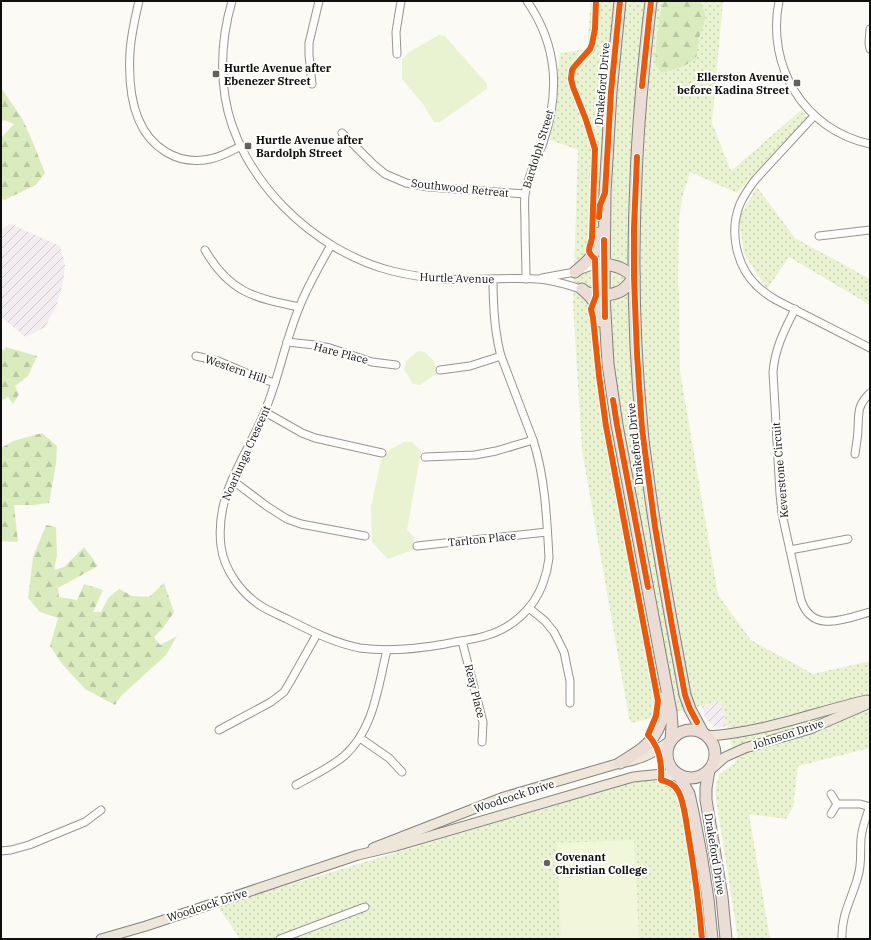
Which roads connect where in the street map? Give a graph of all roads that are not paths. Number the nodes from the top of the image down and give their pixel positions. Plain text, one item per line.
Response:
1 (139, 1) edge
2 (232, 1) edge
3 (318, 1) edge
4 (401, 1) edge
5 (527, 1) edge
6 (620, 1) edge
7 (651, 1) edge
8 (779, 1) edge
9 (870, 29) edge
10 (870, 49) edge
11 (397, 54) dead end
12 (312, 84) dead end
13 (814, 116) junction
14 (342, 133) dead end
15 (870, 144) edge
16 (241, 146) junction
17 (605, 193) junction
18 (525, 194) junction
19 (870, 230) edge
20 (818, 236) dead end
21 (331, 245) junction
22 (205, 250) dead end
23 (604, 264) junction
24 (575, 272) junction
25 (634, 277) junction
26 (493, 279) junction
27 (526, 279) junction
28 (537, 279) junction
29 (582, 289) junction
30 (604, 295) junction
31 (299, 307) junction
32 (795, 309) junction
33 (287, 342) junction
34 (870, 348) edge
35 (196, 356) dead end
36 (501, 356) junction
37 (608, 364) junction
38 (396, 365) dead end
39 (440, 370) dead end
40 (275, 383) junction
41 (870, 393) edge
42 (265, 412) junction
43 (533, 440) junction
44 (382, 453) dead end
45 (855, 454) dead end
46 (425, 457) dead end
47 (232, 480) junction
48 (547, 532) junction
49 (365, 536) dead end
50 (848, 538) dead end
51 (417, 546) dead end
52 (790, 550) junction
53 (529, 608) junction
54 (870, 612) edge
55 (317, 634) junction
56 (462, 640) junction
57 (387, 650) junction
58 (665, 676) junction
59 (870, 699) edge
60 (570, 703) dead end
61 (870, 703) edge
62 (219, 730) dead end
63 (705, 735) junction
64 (360, 738) junction
65 (670, 741) junction
66 (482, 742) dead end
67 (620, 763) junction
68 (710, 770) junction
69 (402, 772) dead end
70 (679, 776) junction
71 (296, 785) dead end
72 (831, 794) dead end
73 (837, 804) junction
74 (870, 807) edge
75 (102, 810) dead end
76 (831, 814) dead end
77 (1, 851) edge
78 (358, 855) junction
79 (365, 907) dead end
80 (101, 939) edge
81 (280, 939) edge
82 (712, 939) edge
83 (726, 939) edge
84 (842, 939) edge

1 - 16 street
2 - 16 street, Hurtle Avenue
3 - 12 street
4 - 11 street
5 - 18 street, Bardolph Street
6 - 17 highway, Drakeford Drive
7 - 25 highway, Drakeford Drive
8 - 13 street
9 - 10 street
13 - 15 street
13 - 32 street
14 - 18 street, Southwood Retreat
16 - 21 street, Hurtle Avenue
17 - 23 highway, Drakeford Drive
17 - 24 highway
18 - 27 street, Bardolph Street
19 - 20 street
21 - 26 street, Hurtle Avenue
21 - 31 street, Noarlunga Crescent
22 - 31 street
23 - 24 street, Hurtle Avenue
23 - 25 highway
23 - 30 highway, Drakeford Drive
24 - 28 street, Hurtle Avenue
25 - 30 highway
25 - 63 highway, Drakeford Drive
26 - 27 street, Hurtle Avenue
26 - 36 street, Noarlunga Crescent
27 - 28 street, Hurtle Avenue
28 - 29 street, Hurtle Avenue
29 - 30 street, Hurtle Avenue
29 - 37 highway
30 - 37 highway, Drakeford Drive
31 - 33 street, Noarlunga Crescent
32 - 34 street
32 - 52 street, Keverstone Circuit
33 - 38 street, Hare Place
33 - 40 street, Noarlunga Crescent
35 - 40 street, Western Hill
36 - 39 street
36 - 43 street, Noarlunga Crescent
37 - 58 highway, Drakeford Drive
40 - 42 street, Noarlunga Crescent
41 - 45 street
42 - 44 street
42 - 47 street, Noarlunga Crescent
43 - 46 street
43 - 48 street, Noarlunga Crescent
47 - 49 street
47 - 55 street, Noarlunga Crescent
48 - 51 street, Tarlton Place
48 - 53 street, Noarlunga Crescent
50 - 52 street
52 - 54 street, Keverstone Circuit
53 - 56 street, Noarlunga Crescent
53 - 60 street
55 - 57 street, Noarlunga Crescent
55 - 62 street
56 - 57 street, Noarlunga Crescent
56 - 66 street, Reay Place
57 - 64 street
58 - 65 highway, Drakeford Drive
58 - 67 highway
59 - 63 main road, Johnson Drive
61 - 68 main road, Johnson Drive
63 - 65 highway
63 - 68 highway
64 - 69 street
64 - 71 street
65 - 67 main road, Woodcock Drive
65 - 70 highway
67 - 78 main road, Woodcock Drive
68 - 70 highway
68 - 83 highway, Drakeford Drive
70 - 78 main road, Woodcock Drive
70 - 82 highway, Drakeford Drive
72 - 73 street
73 - 74 street
73 - 76 street
74 - 84 street
75 - 77 street
78 - 80 main road, Woodcock Drive
79 - 81 street

